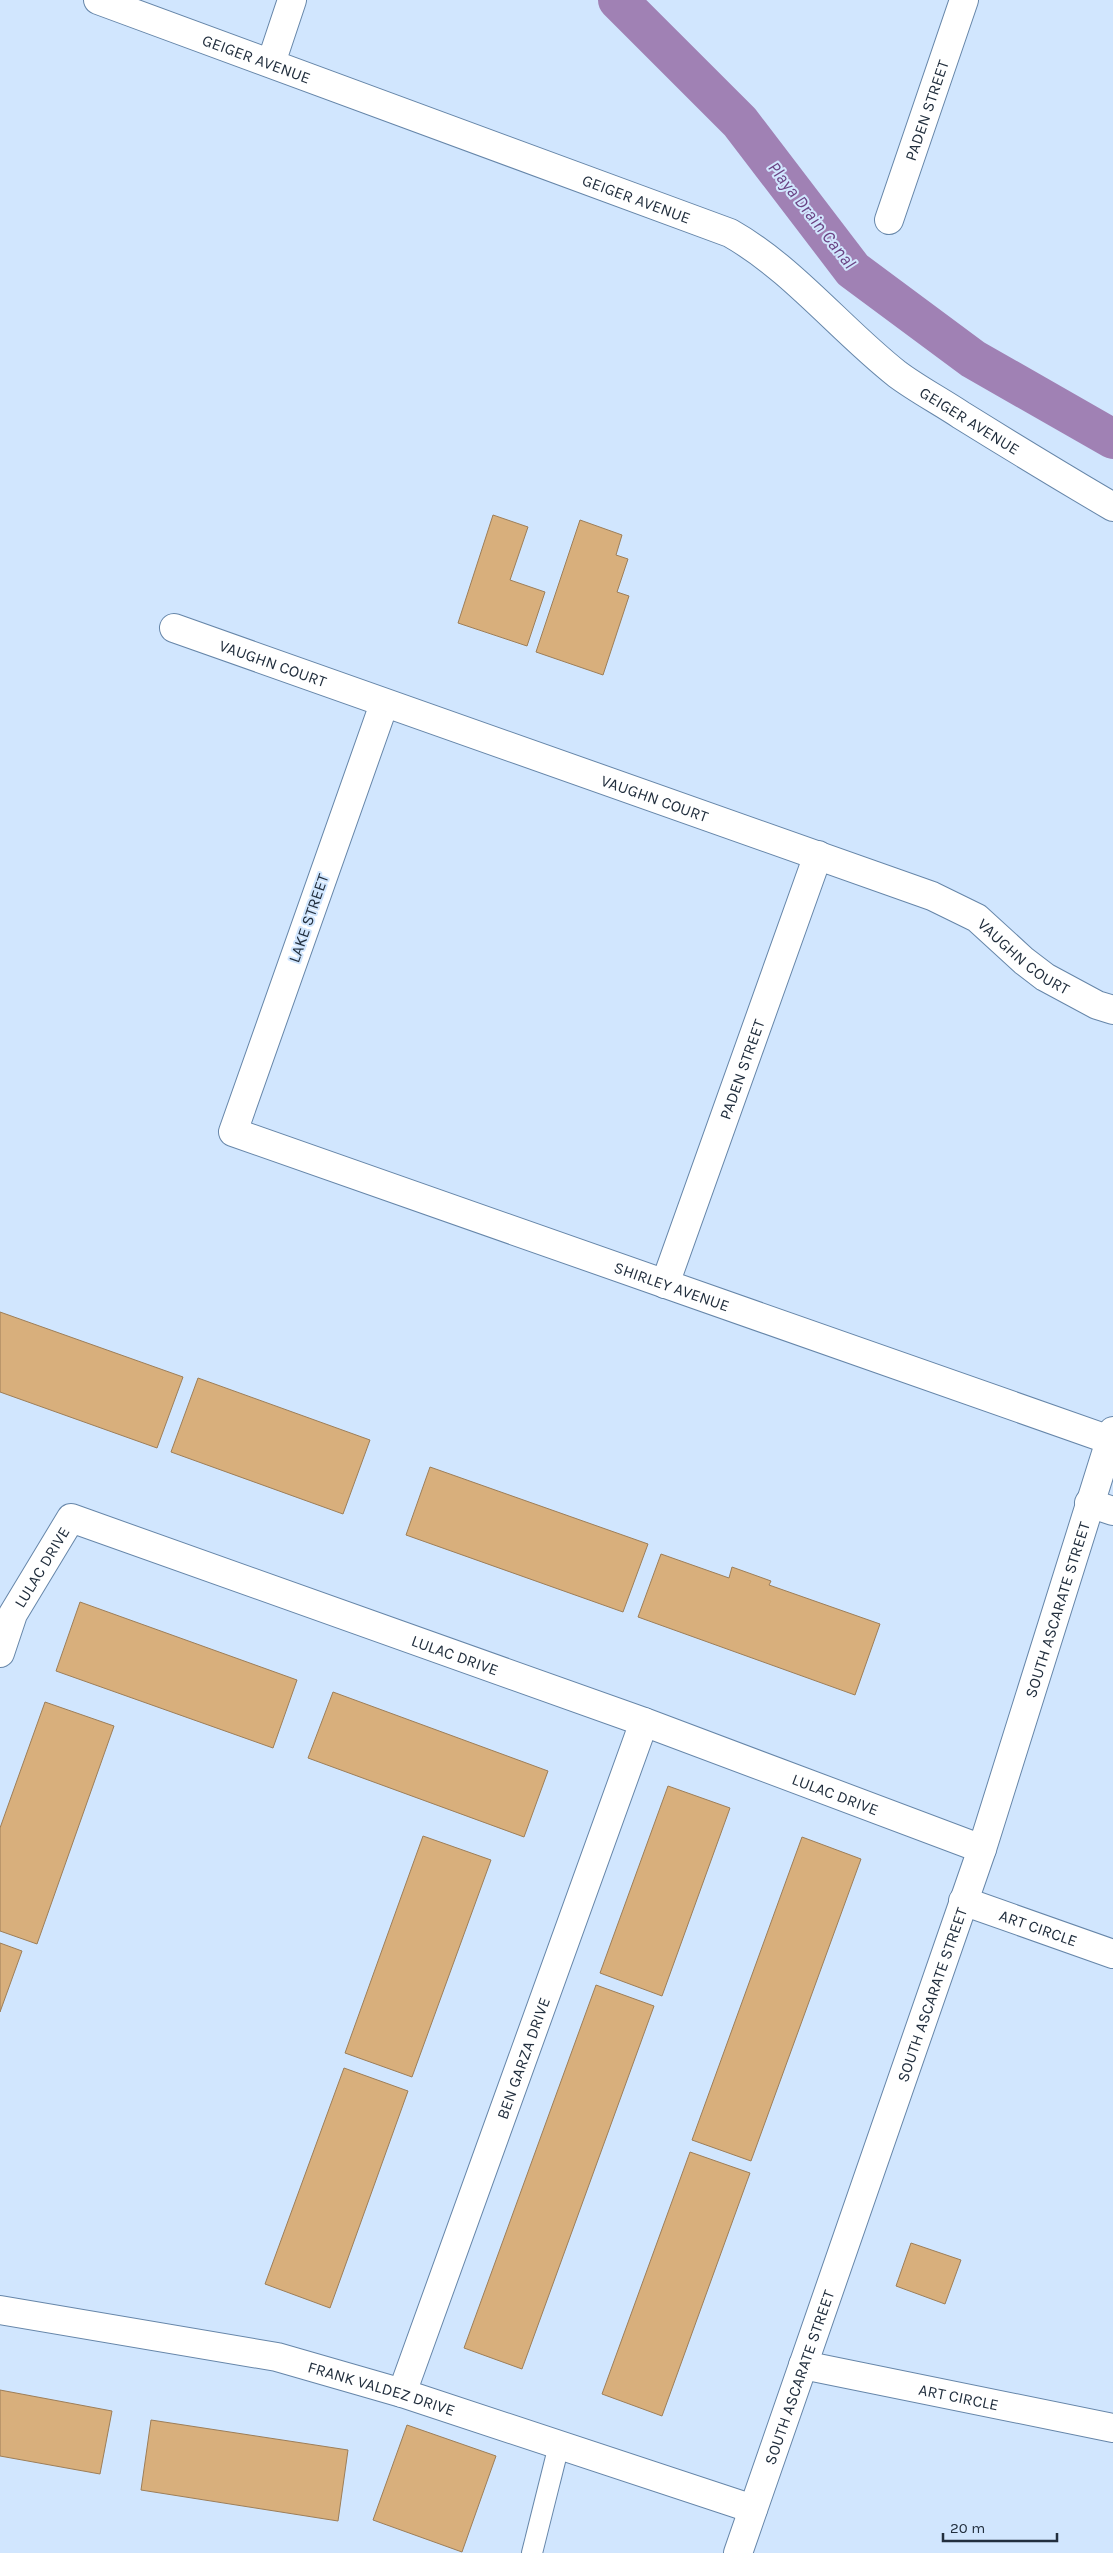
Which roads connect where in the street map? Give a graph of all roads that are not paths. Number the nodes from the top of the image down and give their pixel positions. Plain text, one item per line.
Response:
1 (98, 0) edge
2 (292, 0) edge
3 (964, 0) edge
4 (271, 63) junction
5 (889, 220) dead end
6 (1113, 508) edge
7 (174, 628) dead end
8 (384, 704) junction
9 (818, 855) junction
10 (1113, 1010) edge
11 (233, 1132) joint
12 (664, 1284) junction
13 (1111, 1435) edge
14 (1101, 1507) edge
15 (0, 1653) edge
16 (644, 1722) junction
17 (982, 1849) junction
18 (963, 1901) junction
19 (1113, 1954) edge
20 (0, 2310) edge
21 (803, 2365) junction
22 (402, 2393) junction
23 (1113, 2428) edge
24 (559, 2445) junction
25 (753, 2509) junction
26 (532, 2553) edge
27 (738, 2553) edge

1 - 4 street, GEIGER AVENUE
2 - 4 street
3 - 5 street, PADEN STREET
4 - 6 street, GEIGER AVENUE
7 - 8 street, VAUGHN COURT
8 - 9 street, VAUGHN COURT
8 - 11 street, LAKE STREET
9 - 10 street, VAUGHN COURT
9 - 12 street, PADEN STREET
11 - 12 street, SHIRLEY AVENUE
12 - 13 street, SHIRLEY AVENUE
13 - 14 street, SOUTH ASCARATE STREET
14 - 17 street, SOUTH ASCARATE STREET
15 - 16 street, LULAC DRIVE
16 - 17 street, LULAC DRIVE
16 - 22 street, BEN GARZA DRIVE
17 - 18 street, SOUTH ASCARATE STREET
18 - 19 street, ART CIRCLE
18 - 21 street, SOUTH ASCARATE STREET
20 - 22 street, FRANK VALDEZ DRIVE
21 - 23 street, ART CIRCLE
21 - 25 street, SOUTH ASCARATE STREET
22 - 24 street, FRANK VALDEZ DRIVE
24 - 25 street, FRANK VALDEZ DRIVE
24 - 26 lane
25 - 27 street, SOUTH ASCARATE STREET

